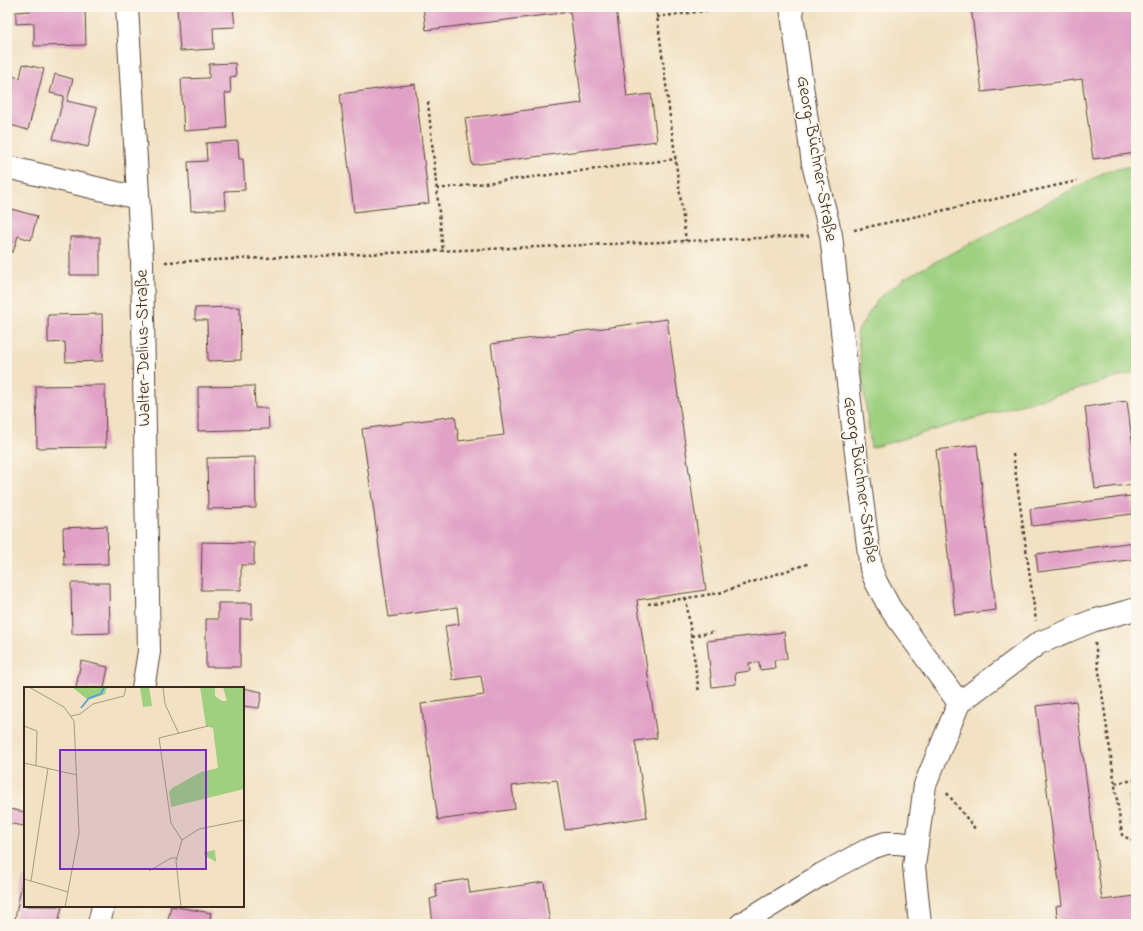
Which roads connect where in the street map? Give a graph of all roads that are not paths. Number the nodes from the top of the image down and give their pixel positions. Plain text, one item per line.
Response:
1 (127, 7) edge
2 (791, 7) edge
3 (7, 167) edge
4 (138, 198) junction
5 (1136, 609) edge
6 (143, 687) edge
7 (959, 703) junction
8 (917, 845) junction
9 (103, 907) edge
10 (99, 924) edge
11 (741, 924) edge
12 (920, 924) edge

1 - 4 street, Walter-Delius-Straße
2 - 7 street, Georg-Büchner-Straße
3 - 4 street
4 - 6 street, Walter-Delius-Straße
5 - 7 street
7 - 8 street
8 - 11 street
8 - 12 street
9 - 10 street

